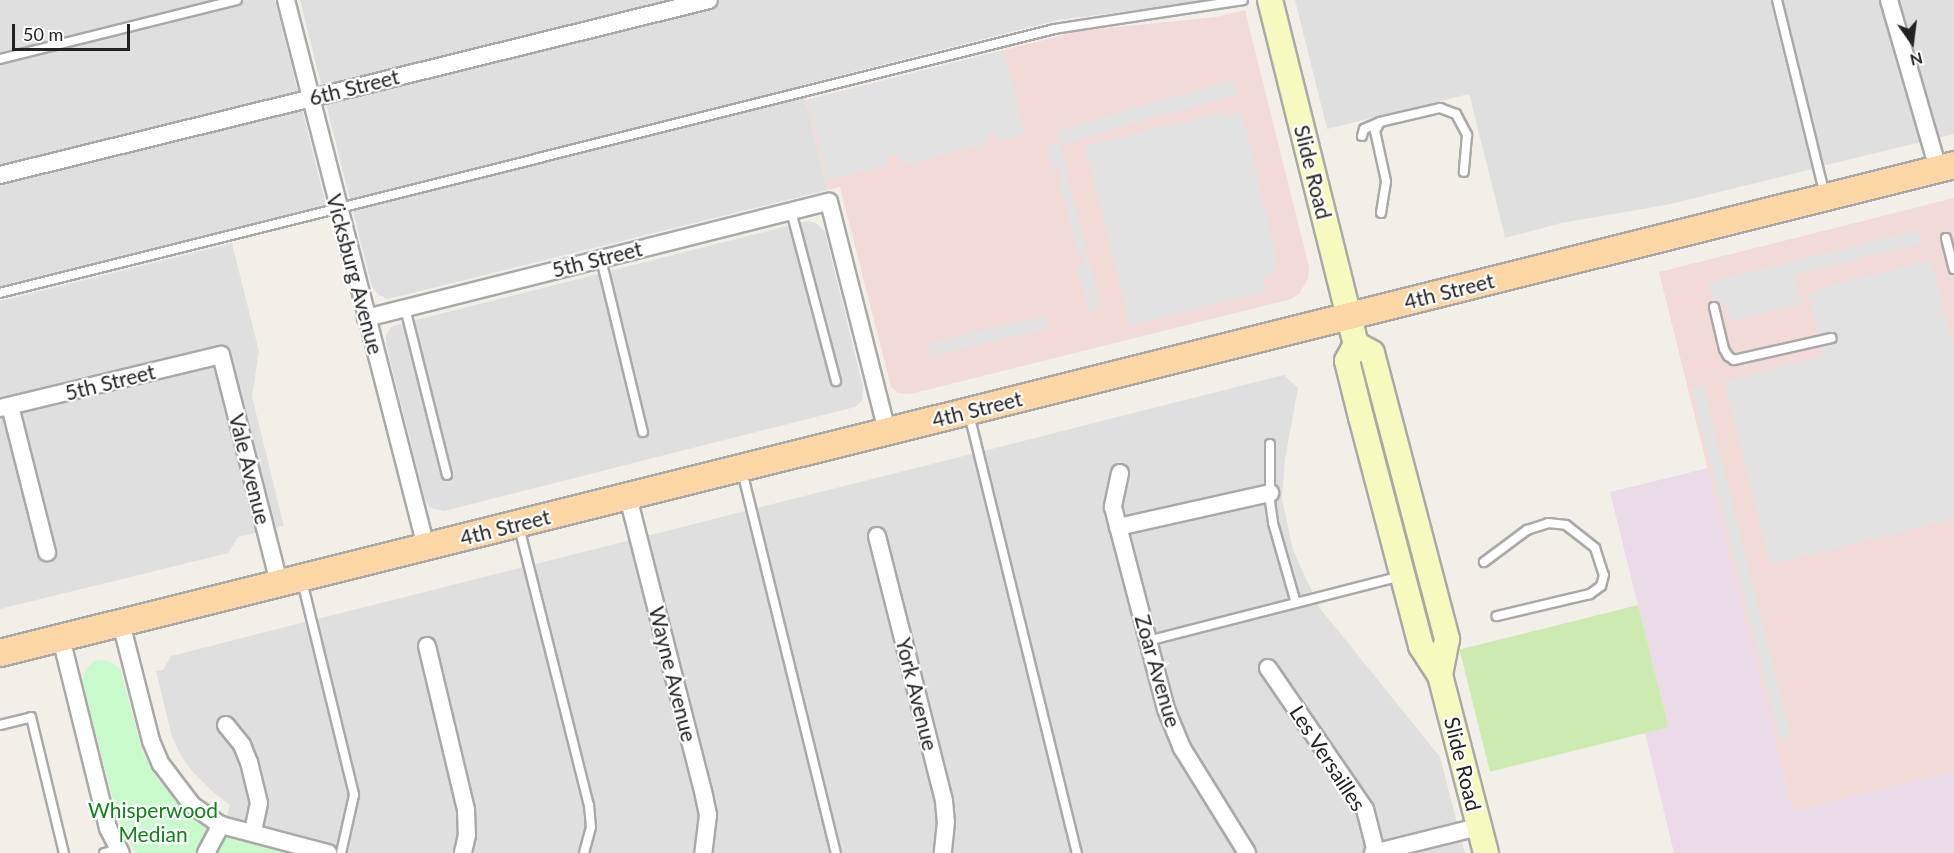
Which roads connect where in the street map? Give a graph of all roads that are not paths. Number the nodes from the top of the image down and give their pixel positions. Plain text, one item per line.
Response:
1 (237, 0) edge
2 (286, 0) edge
3 (709, 0) edge
4 (1243, 0) edge
5 (1270, 0) edge
6 (1777, 0) edge
7 (1889, 0) edge
8 (0, 59) edge
9 (310, 98) junction
10 (1380, 122) junction
11 (1362, 136) dead end
12 (1946, 167) edge
13 (1464, 171) dead end
14 (0, 175) edge
15 (1826, 197) junction
16 (337, 207) junction
17 (791, 211) junction
18 (1381, 213) dead end
19 (1946, 238) dead end
20 (601, 259) junction
21 (1954, 269) edge
22 (0, 293) edge
23 (405, 308) junction
24 (1714, 308) dead end
25 (1349, 316) junction
26 (366, 318) junction
27 (1832, 338) dead end
28 (1356, 344) junction
29 (221, 355) joint
30 (836, 381) dead end
31 (5, 407) edge
32 (968, 411) junction
33 (643, 432) dead end
34 (887, 432) junction
35 (1270, 444) dead end
36 (741, 468) junction
37 (1119, 473) dead end
38 (447, 475) dead end
39 (1270, 493) junction
40 (628, 497) junction
41 (518, 524) junction
42 (1118, 528) junction
43 (877, 536) dead end
44 (426, 547) junction
45 (47, 552) dead end
46 (1484, 562) dead end
47 (1402, 576) junction
48 (290, 580) junction
49 (1296, 603) junction
50 (1497, 616) dead end
51 (122, 623) junction
52 (61, 638) junction
53 (1148, 641) junction
54 (427, 646) dead end
55 (0, 653) edge
56 (1268, 668) dead end
57 (1440, 675) junction
58 (0, 725) edge
59 (226, 725) dead end
60 (221, 825) junction
61 (1478, 827) junction
62 (253, 832) junction
63 (114, 852) edge
64 (64, 853) edge
65 (206, 853) edge
66 (328, 853) edge
67 (341, 853) edge
68 (463, 853) edge
69 (584, 853) edge
70 (703, 853) edge
71 (836, 853) edge
72 (944, 853) edge
73 (1077, 853) edge
74 (1247, 853) edge
75 (1375, 853) edge
76 (1486, 853) edge

1 - 8 lane
2 - 9 street, Vicksburg Avenue
3 - 9 street, 6th Street
4 - 16 lane
5 - 25 main road, Slide Road
6 - 15 lane
7 - 12 street
9 - 14 street, 6th Street
9 - 16 street, Vicksburg Avenue
10 - 11 lane
10 - 13 lane
10 - 18 lane
12 - 15 main road, 4th Street
15 - 25 main road, 4th Street
16 - 22 lane
16 - 26 street, Vicksburg Avenue
17 - 20 street, 5th Street
17 - 30 lane
17 - 34 street, 5th Street
19 - 21 lane
20 - 23 street, 5th Street
20 - 33 lane
23 - 26 street, 5th Street
23 - 38 lane
24 - 27 lane
25 - 28 main road, Slide Road
25 - 32 main road, 4th Street
26 - 44 street, Vicksburg Avenue
28 - 47 main road, Slide Road
28 - 57 main road, Slide Road
29 - 31 street, 5th Street
29 - 48 street, Vale Avenue
31 - 45 street
32 - 34 main road, 4th Street
32 - 73 lane
34 - 36 main road, 4th Street
35 - 39 lane
36 - 40 main road, 4th Street
36 - 71 lane
37 - 42 street, Zoar Avenue
39 - 42 street
39 - 49 lane
40 - 41 main road, 4th Street
40 - 70 street, Wayne Avenue
41 - 44 main road, 4th Street
41 - 69 lane
42 - 53 street, Zoar Avenue
43 - 72 street, York Avenue
44 - 48 main road, 4th Street
46 - 50 lane
47 - 49 lane
47 - 57 main road, Slide Road
48 - 51 main road, 4th Street
48 - 67 lane
49 - 53 lane
51 - 52 main road, 4th Street
51 - 60 street
52 - 55 main road, 4th Street
52 - 63 street
53 - 74 street, Zoar Avenue
54 - 68 street
56 - 75 street, Les Versailles
57 - 61 main road, Slide Road
58 - 64 lane
59 - 62 street
60 - 62 street
60 - 65 street
61 - 75 street
61 - 76 main road, Slide Road
62 - 66 street

